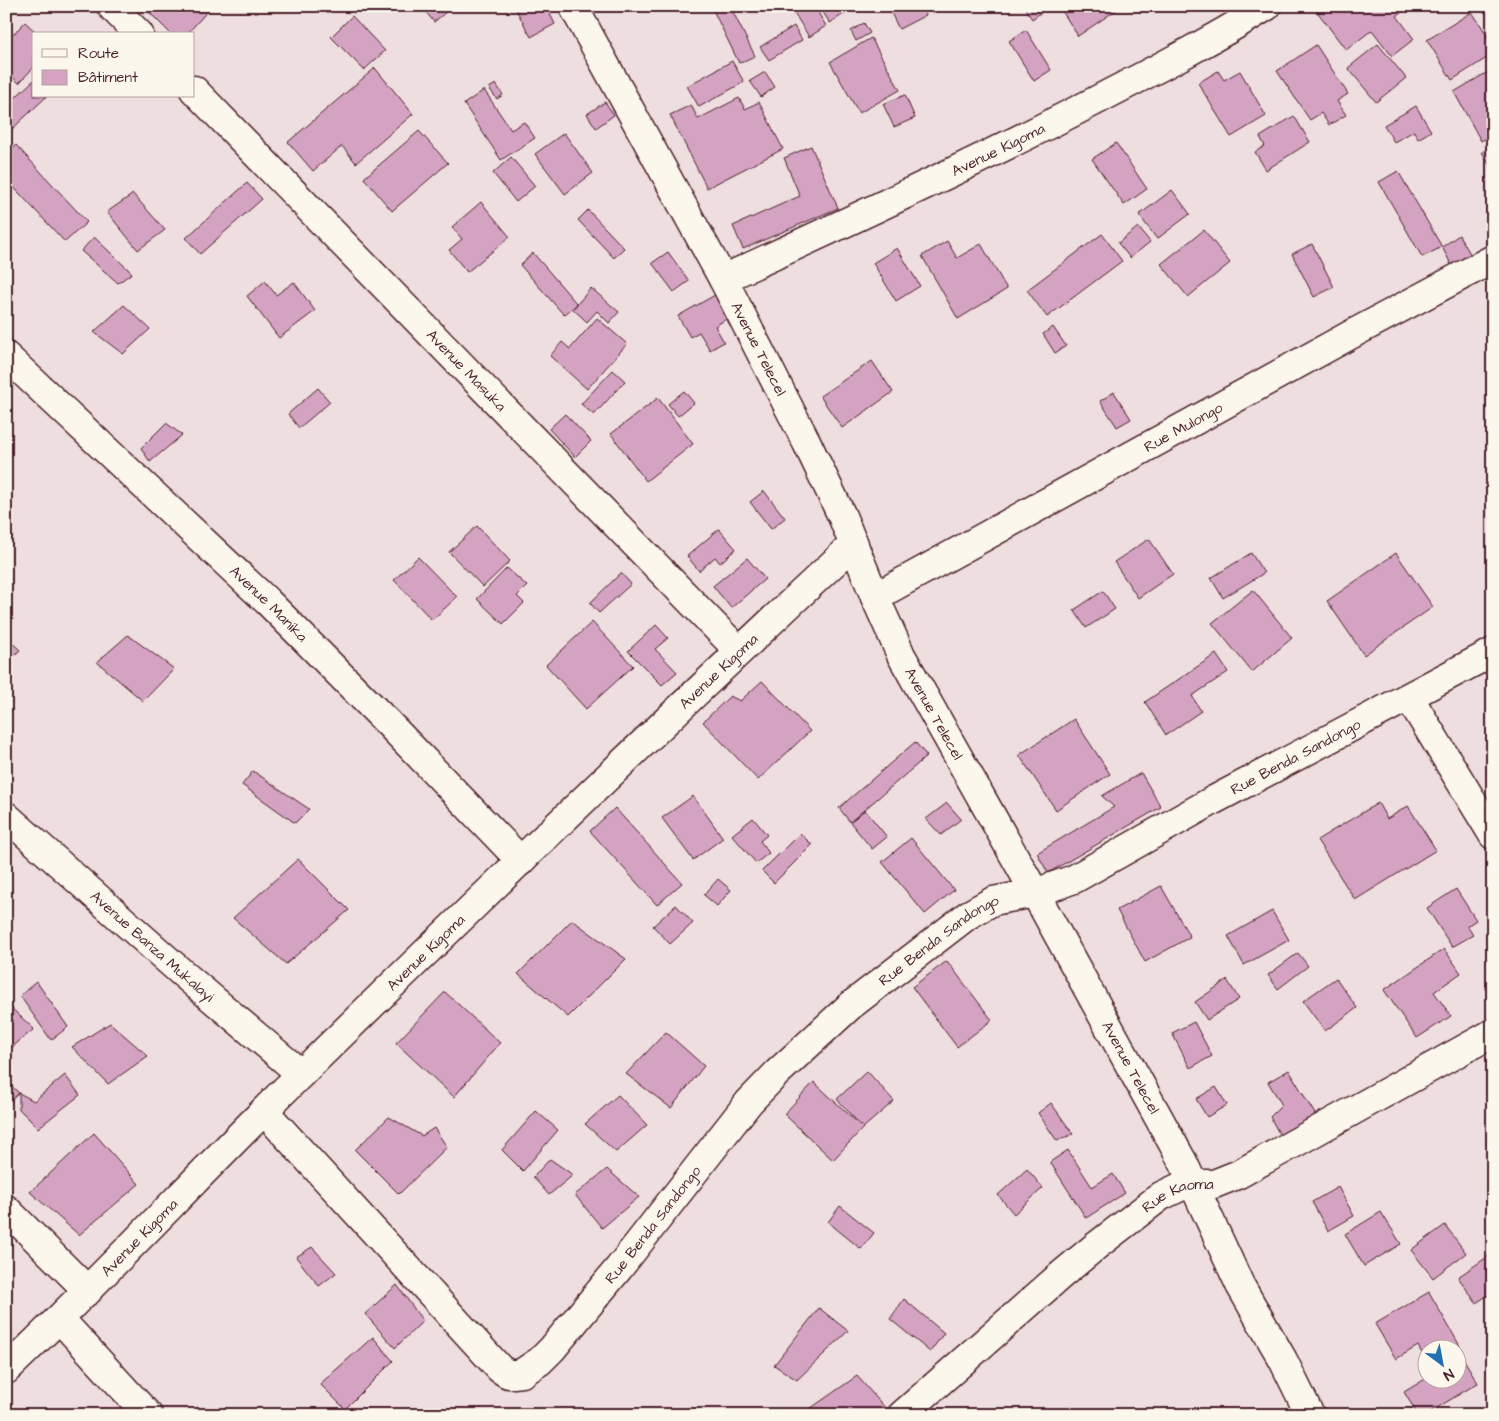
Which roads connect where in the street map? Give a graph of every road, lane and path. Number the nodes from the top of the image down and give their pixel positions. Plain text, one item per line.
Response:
1 (111, 6) edge
2 (573, 6) edge
3 (1267, 6) edge
4 (137, 32) edge
5 (195, 91) edge
6 (1493, 259) edge
7 (723, 279) junction
8 (6, 356) edge
9 (854, 544) junction
10 (875, 597) junction
11 (739, 651) junction
12 (1493, 652) edge
13 (1409, 697) junction
14 (6, 816) edge
15 (1493, 835) edge
16 (521, 862) junction
17 (1035, 893) junction
18 (1493, 1033) edge
19 (301, 1074) junction
20 (264, 1111) junction
21 (1194, 1184) junction
22 (6, 1209) edge
23 (88, 1291) junction
24 (60, 1319) junction
25 (6, 1370) edge
26 (148, 1415) edge
27 (902, 1415) edge
28 (1310, 1415) edge

1 - 4 street
2 - 7 street, Avenue Telecel
3 - 7 street, Avenue Kigoma
5 - 11 street, Avenue Masuka
6 - 10 street, Rue Mulongo
7 - 9 street, Avenue Telecel
8 - 16 street, Avenue Manika
9 - 10 street, Avenue Telecel
9 - 11 street, Avenue Kigoma
10 - 17 street, Avenue Telecel
11 - 16 street, Avenue Kigoma
12 - 13 street, Rue Benda Sandongo
13 - 15 street
13 - 17 street, Rue Benda Sandongo
14 - 19 street, Avenue Banza Mukalayi
16 - 19 street, Avenue Kigoma
17 - 20 street, Rue Benda Sandongo
17 - 21 street, Avenue Telecel
18 - 21 street, Rue Kaoma
19 - 20 street, Avenue Kigoma
20 - 23 street, Avenue Kigoma
21 - 27 street, Rue Kaoma
21 - 28 street, Avenue Telecel
22 - 23 street
23 - 24 street, Avenue Kigoma
24 - 25 street, Avenue Kigoma
24 - 26 street

